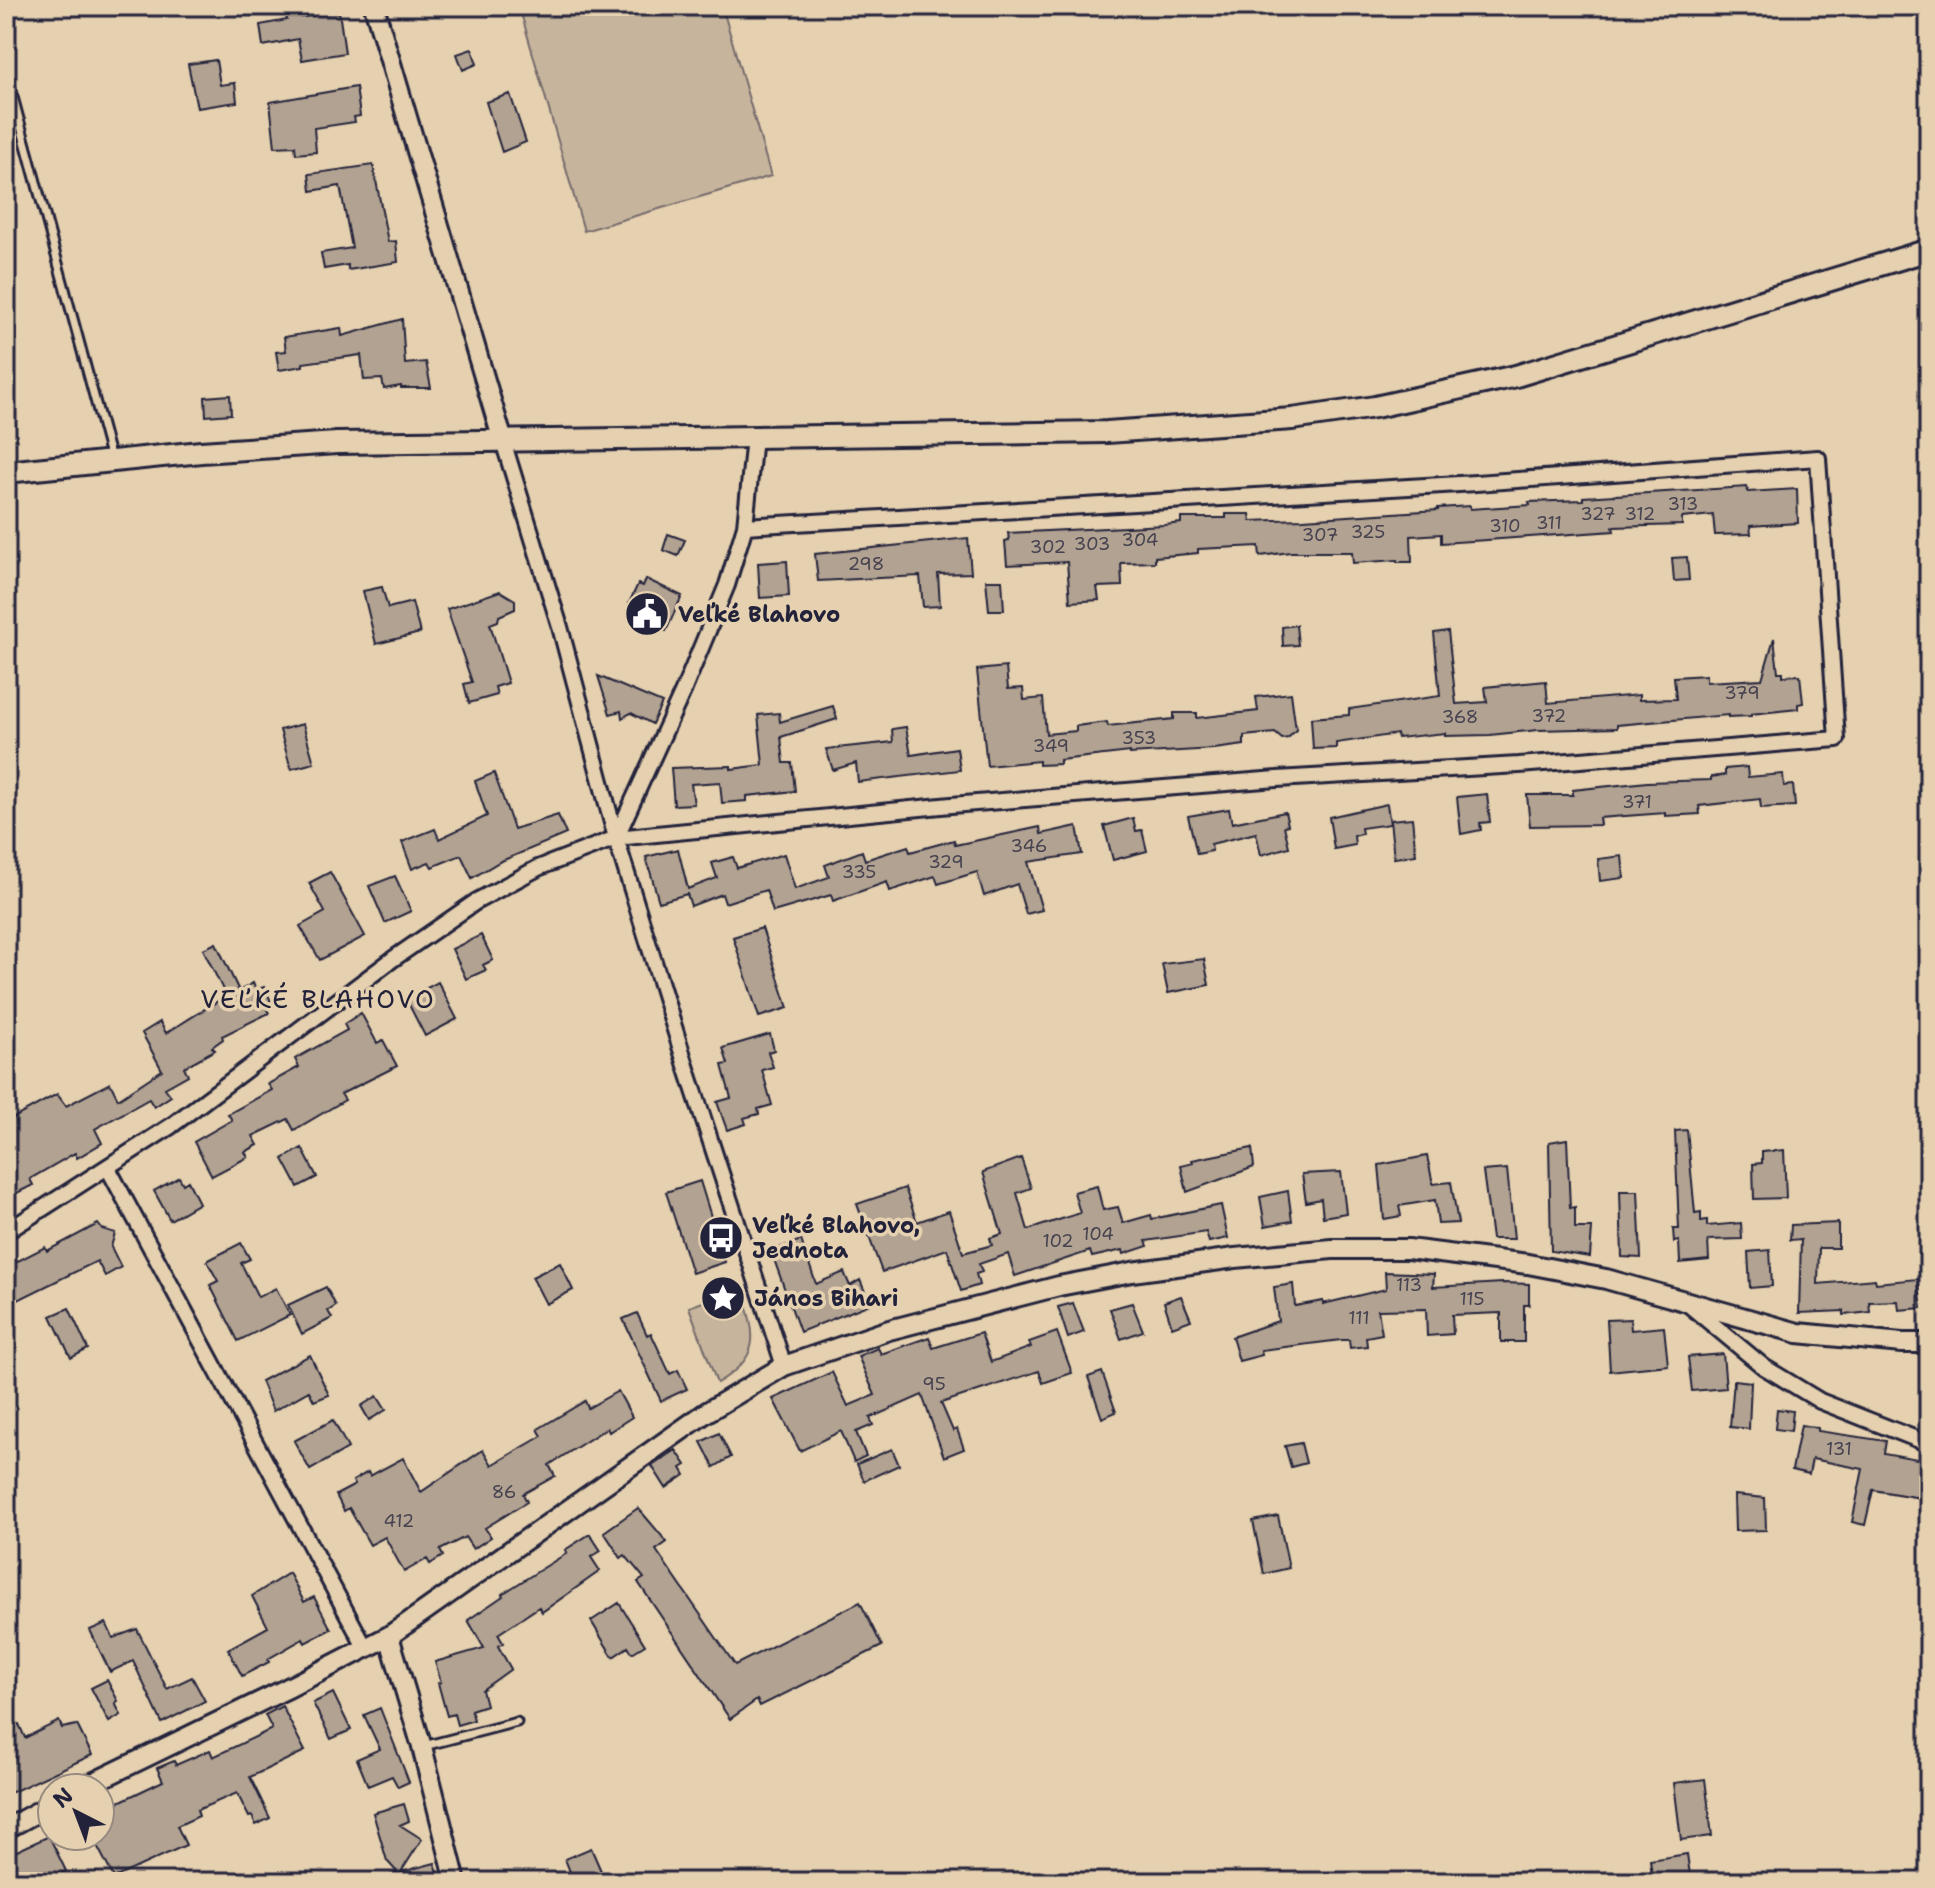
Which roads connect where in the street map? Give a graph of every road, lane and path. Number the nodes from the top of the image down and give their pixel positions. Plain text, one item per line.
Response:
1 (374, 6) edge
2 (6, 71) edge
3 (1929, 250) edge
4 (754, 437) junction
5 (503, 441) junction
6 (111, 461) junction
7 (6, 472) edge
8 (745, 526) junction
9 (616, 838) junction
10 (108, 1168) junction
11 (6, 1232) edge
12 (1688, 1304) junction
13 (1929, 1343) edge
14 (784, 1366) junction
15 (1929, 1444) edge
16 (389, 1636) junction
17 (366, 1649) junction
18 (517, 1722) dead end
19 (422, 1747) junction
20 (115, 1772) edge
21 (36, 1813) edge
22 (6, 1829) edge
23 (456, 1882) edge

1 - 5 street
2 - 6 lane
3 - 4 main road
4 - 5 main road
4 - 8 street
5 - 6 main road
5 - 9 street
6 - 7 main road
8 - 9 street
8 - 9 street
9 - 10 street
9 - 14 street
10 - 11 street
10 - 17 street
12 - 13 street
12 - 14 street
12 - 15 street
14 - 16 street
16 - 17 street
16 - 19 street
17 - 20 street
18 - 19 lane
19 - 23 street
21 - 22 street

